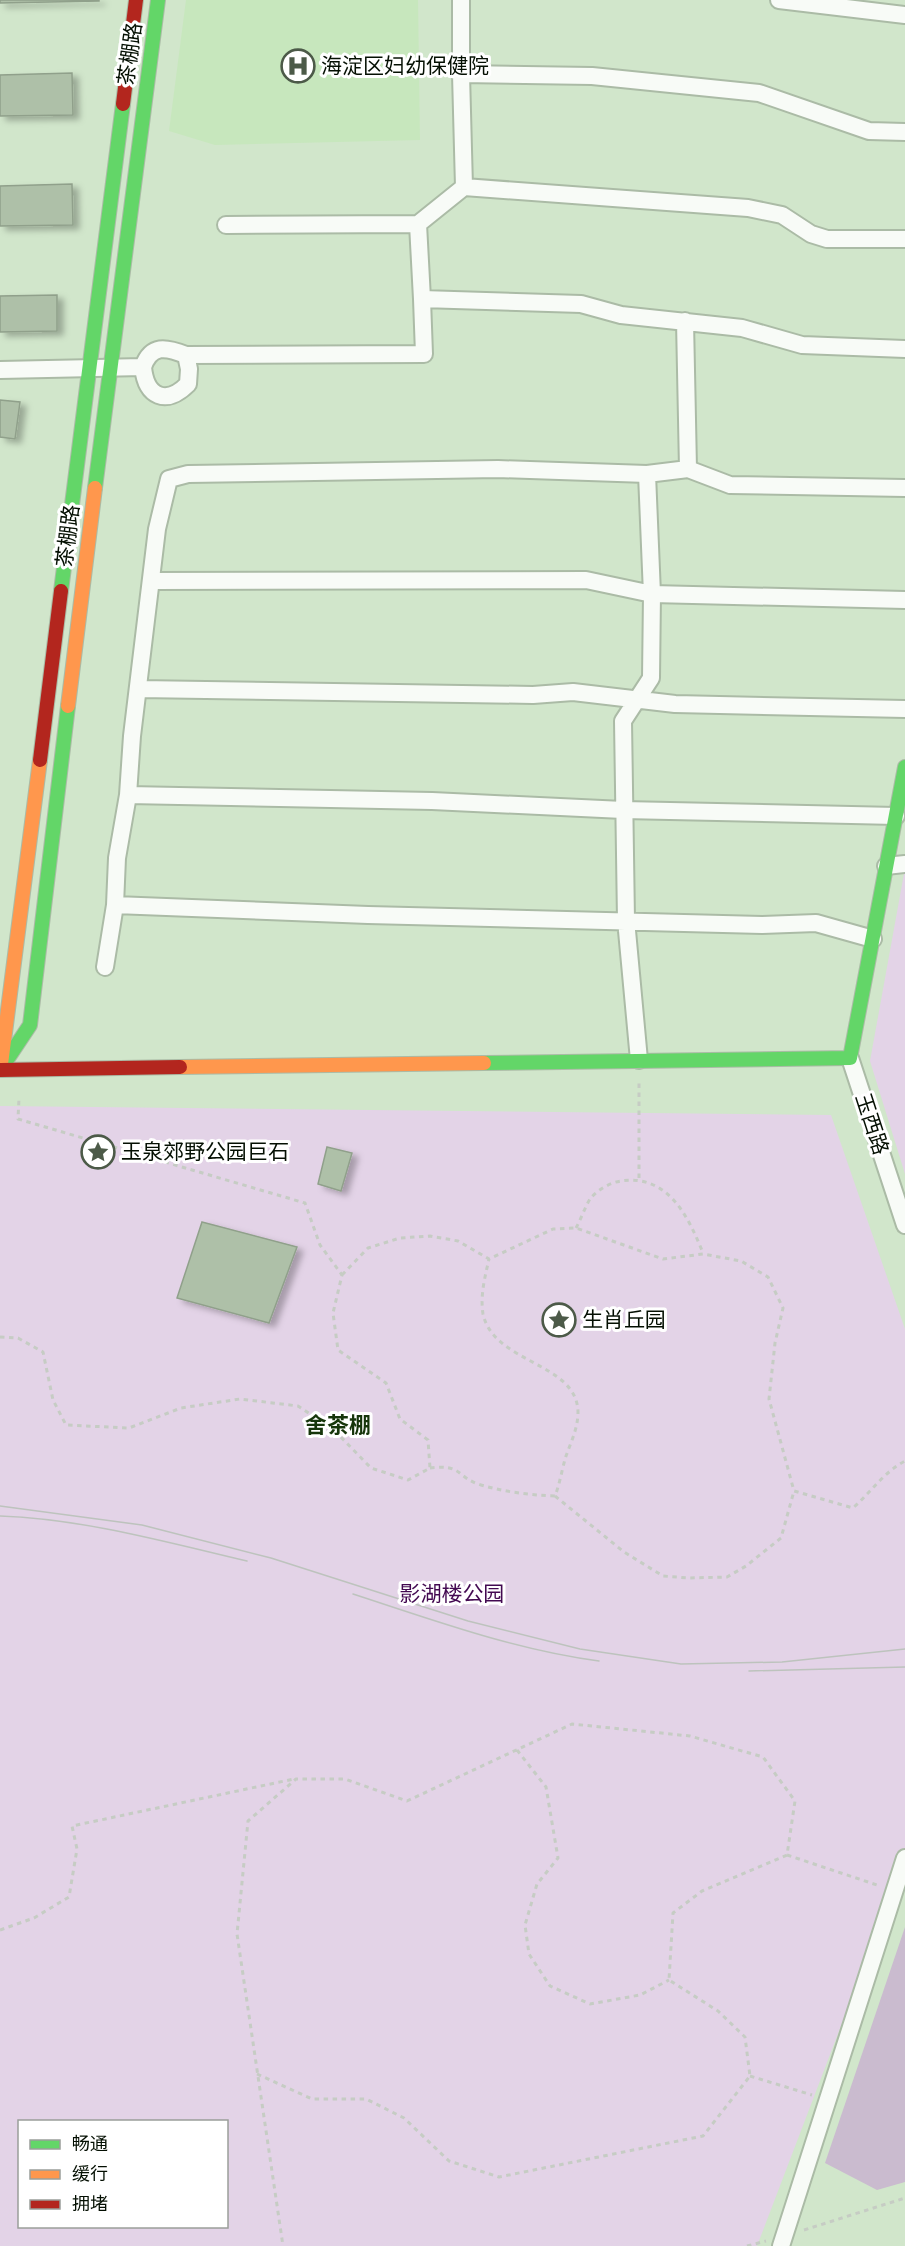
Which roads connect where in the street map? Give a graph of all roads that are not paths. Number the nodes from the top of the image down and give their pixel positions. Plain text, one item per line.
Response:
1 (136, 0) edge
2 (158, 0) edge
3 (461, 0) edge
4 (779, 0) edge
5 (905, 15) edge
6 (461, 74) junction
7 (905, 132) edge
8 (464, 187) junction
9 (418, 224) junction
10 (226, 225) dead end
11 (905, 239) edge
12 (422, 298) junction
13 (685, 321) junction
14 (905, 349) edge
15 (186, 355) junction
16 (143, 367) junction
17 (109, 368) junction
18 (90, 369) junction
19 (0, 370) edge
20 (688, 469) junction
21 (647, 474) junction
22 (905, 488) edge
23 (151, 581) junction
24 (652, 594) junction
25 (905, 600) edge
26 (139, 689) junction
27 (637, 698) junction
28 (905, 709) edge
29 (905, 767) edge
30 (128, 795) junction
31 (623, 810) junction
32 (896, 816) junction
33 (905, 864) edge
34 (886, 866) junction
35 (115, 905) junction
36 (626, 920) junction
37 (873, 939) junction
38 (105, 967) dead end
39 (850, 1058) junction
40 (639, 1060) junction
41 (0, 1069) edge
42 (905, 1225) edge
43 (905, 1858) edge
44 (782, 2241) edge

1 - 18 street, 茶棚路
2 - 17 street, 茶棚路
3 - 6 street
4 - 5 street
6 - 7 street
6 - 8 street
8 - 9 street
8 - 11 street
9 - 10 street
9 - 12 street
12 - 13 street
12 - 15 street
13 - 14 street
13 - 20 street
15 - 16 street
15 - 16 street
16 - 17 street
17 - 18 street
17 - 41 street, 茶棚路
18 - 19 street
18 - 41 street, 茶棚路
20 - 21 street
20 - 22 street
21 - 23 street
21 - 24 street
23 - 24 street
23 - 26 street
24 - 25 street
24 - 27 street
26 - 27 street
26 - 30 street
27 - 28 street
27 - 31 street
29 - 32 street
30 - 31 street
30 - 35 street
31 - 32 street
31 - 36 street
32 - 34 street
33 - 34 street
34 - 37 street
35 - 36 street
35 - 38 street
36 - 37 street
36 - 40 street
37 - 39 street
39 - 40 street
39 - 42 street, 玉西路
40 - 41 street
43 - 44 street

